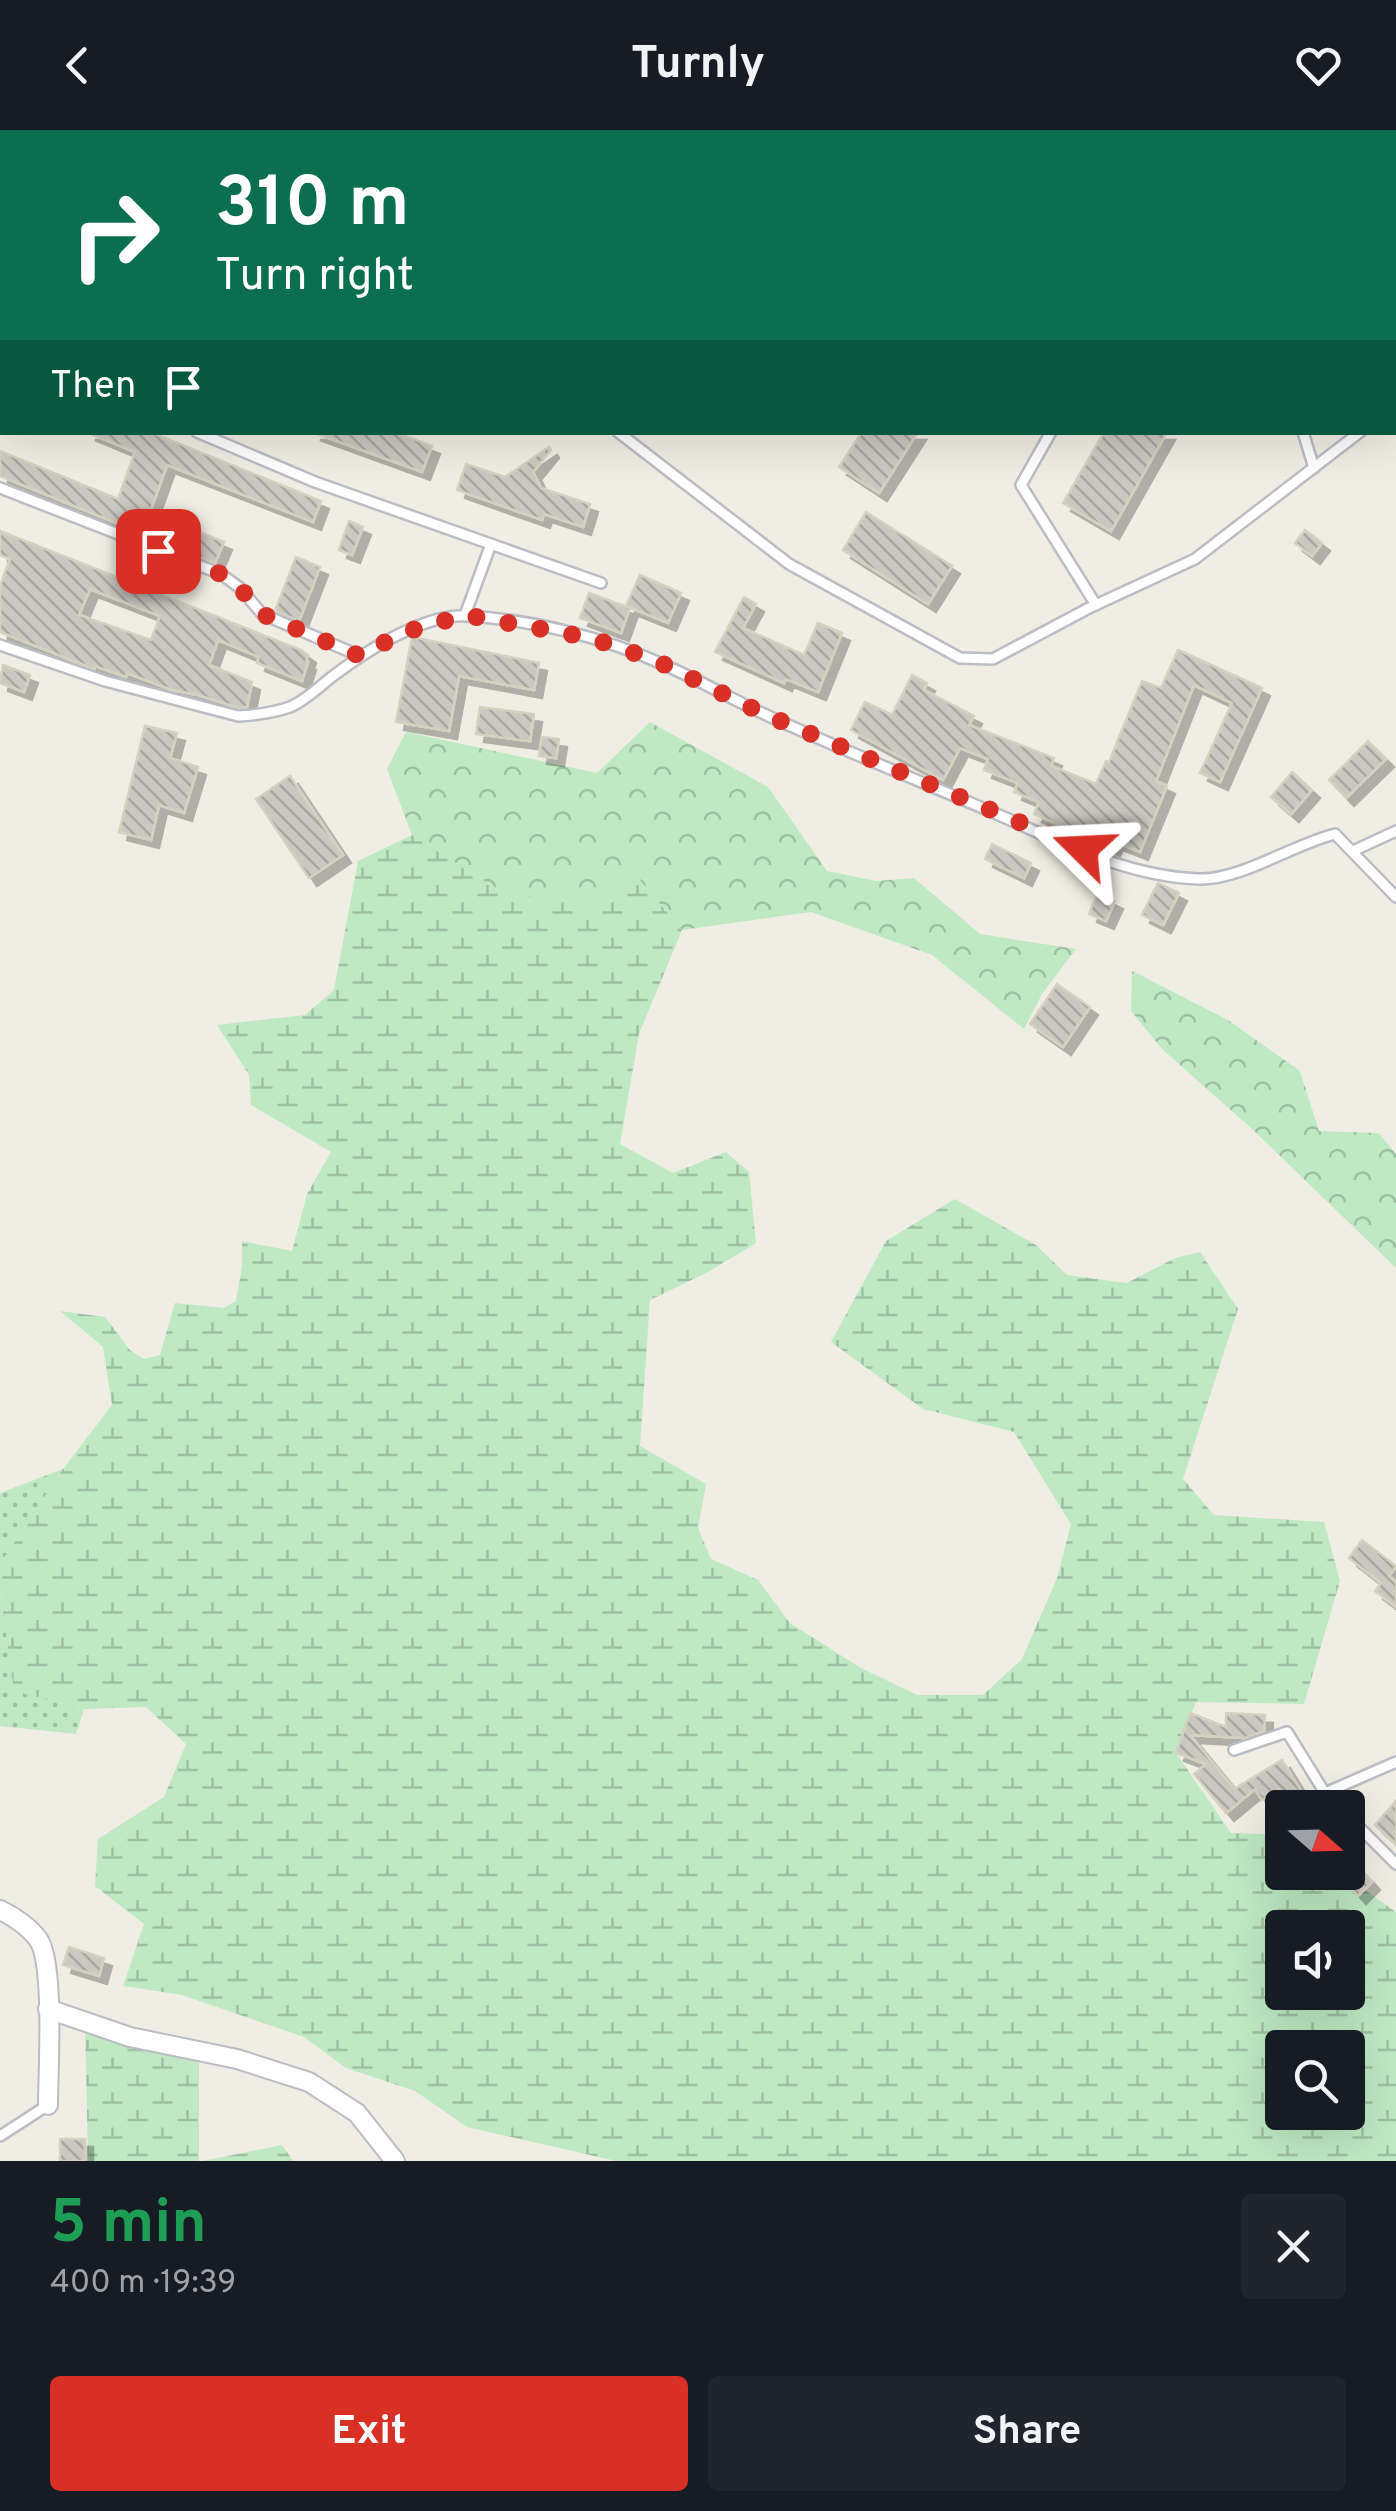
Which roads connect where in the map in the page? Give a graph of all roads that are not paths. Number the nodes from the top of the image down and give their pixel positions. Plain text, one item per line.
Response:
1 (204, 435) edge
2 (622, 435) edge
3 (1049, 435) edge
4 (1304, 435) edge
5 (1356, 435) edge
6 (1314, 468) junction
7 (0, 488) edge
8 (491, 544) junction
9 (600, 583) dead end
10 (1096, 605) junction
11 (465, 615) junction
12 (0, 645) edge
13 (360, 656) junction
14 (1396, 832) edge
15 (1355, 850) junction
16 (1396, 897) edge
17 (1234, 1750) dead end
18 (1396, 1762) edge
19 (1324, 1790) edge
20 (1330, 1790) edge
21 (1365, 1833) edge
22 (1396, 1864) edge
23 (0, 1910) edge
24 (48, 2010) junction
25 (48, 2105) joint
26 (0, 2136) edge
27 (395, 2161) edge

1 - 8 lane
2 - 10 lane
3 - 10 lane
4 - 6 lane
5 - 6 lane
6 - 10 lane
7 - 13 lane
8 - 9 lane
8 - 11 lane
11 - 13 lane
11 - 15 lane
12 - 13 lane
14 - 15 lane
15 - 16 lane
17 - 19 lane
18 - 20 lane
21 - 22 lane
23 - 24 street
24 - 25 street
24 - 27 street
25 - 26 lane

